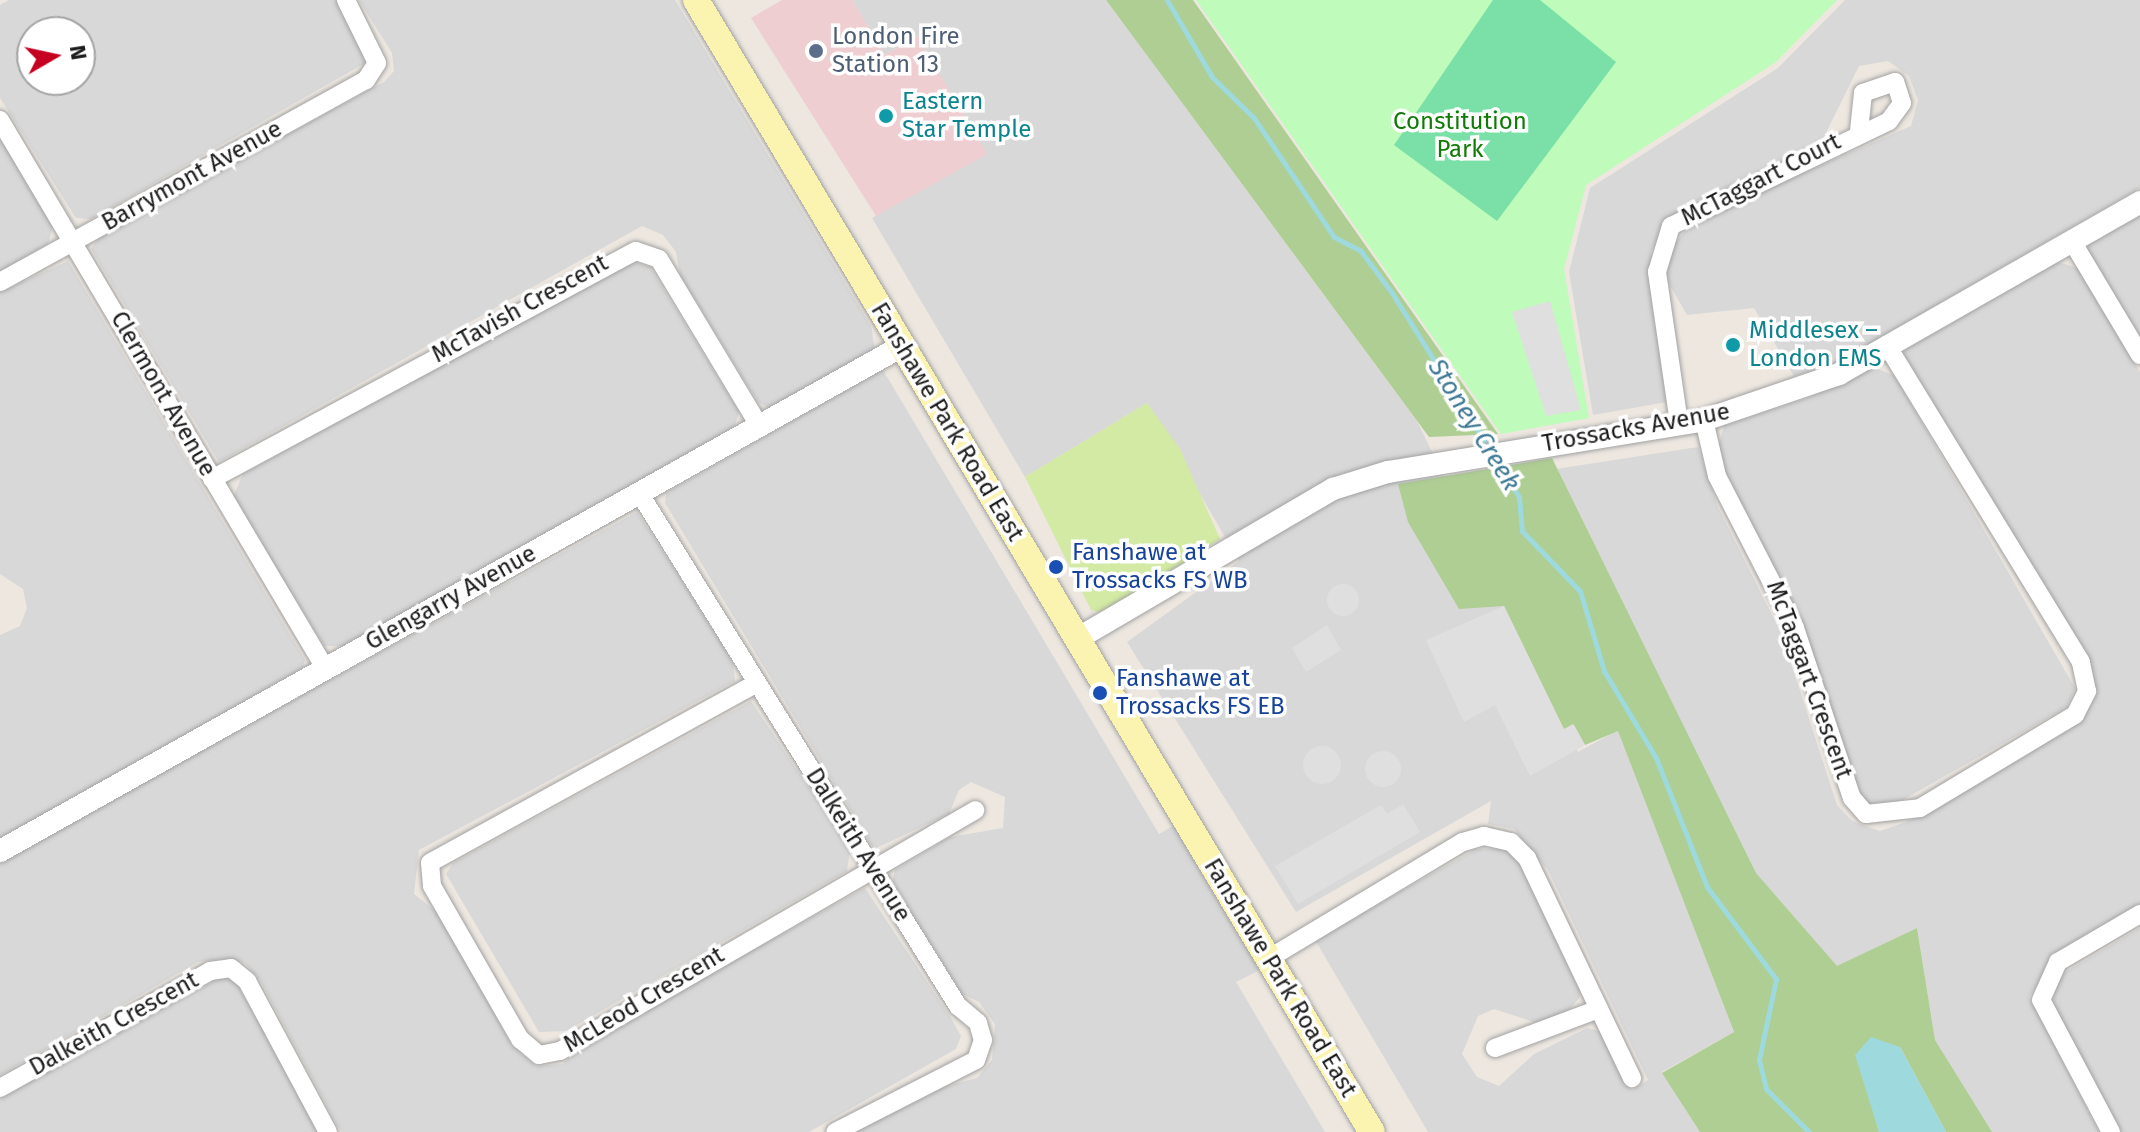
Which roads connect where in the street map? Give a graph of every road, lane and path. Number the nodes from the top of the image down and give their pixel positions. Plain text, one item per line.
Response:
1 (346, 0) edge
2 (696, 0) edge
3 (0, 120) edge
4 (1859, 130) dead end
5 (2140, 202) edge
6 (73, 241) junction
7 (2072, 241) junction
8 (0, 282) edge
9 (1887, 345) junction
10 (902, 346) junction
11 (2140, 355) edge
12 (1704, 420) junction
13 (1679, 423) junction
14 (760, 427) junction
15 (212, 479) junction
16 (640, 494) junction
17 (1077, 639) junction
18 (325, 668) junction
19 (757, 683) junction
20 (975, 810) dead end
21 (0, 851) edge
22 (872, 868) junction
23 (2140, 914) edge
24 (1268, 959) junction
25 (1599, 1009) junction
26 (1495, 1048) dead end
27 (1632, 1078) dead end
28 (0, 1088) edge
29 (328, 1132) edge
30 (835, 1132) edge
31 (1372, 1132) edge
32 (2111, 1132) edge

1 - 6 street, Barrymont Avenue
2 - 10 main road, Fanshawe Park Road East
3 - 6 street, Clermont Avenue
4 - 13 street, McTaggart Court
5 - 7 street, Trossacks Avenue
6 - 8 street, Barrymont Avenue
6 - 15 street, Clermont Avenue
7 - 9 street, Trossacks Avenue
7 - 11 street
9 - 12 street, Trossacks Avenue
9 - 12 street, McTaggart Crescent
10 - 14 street, Glengarry Avenue
10 - 17 main road, Fanshawe Park Road East
12 - 13 street, Trossacks Avenue
13 - 17 street, Trossacks Avenue
14 - 15 street, McTavish Crescent
14 - 16 street, Glengarry Avenue
15 - 18 street, Clermont Avenue
16 - 18 street, Glengarry Avenue
16 - 19 street, Dalkeith Avenue
17 - 24 main road, Fanshawe Park Road East
18 - 21 street, Glengarry Avenue
19 - 22 street, Dalkeith Avenue
19 - 22 street, McLeod Crescent
20 - 22 street, McLeod Crescent
22 - 30 street, Dalkeith Avenue
23 - 32 street
24 - 25 street
24 - 31 main road, Fanshawe Park Road East
25 - 26 street
25 - 27 street
28 - 29 street, Dalkeith Crescent

